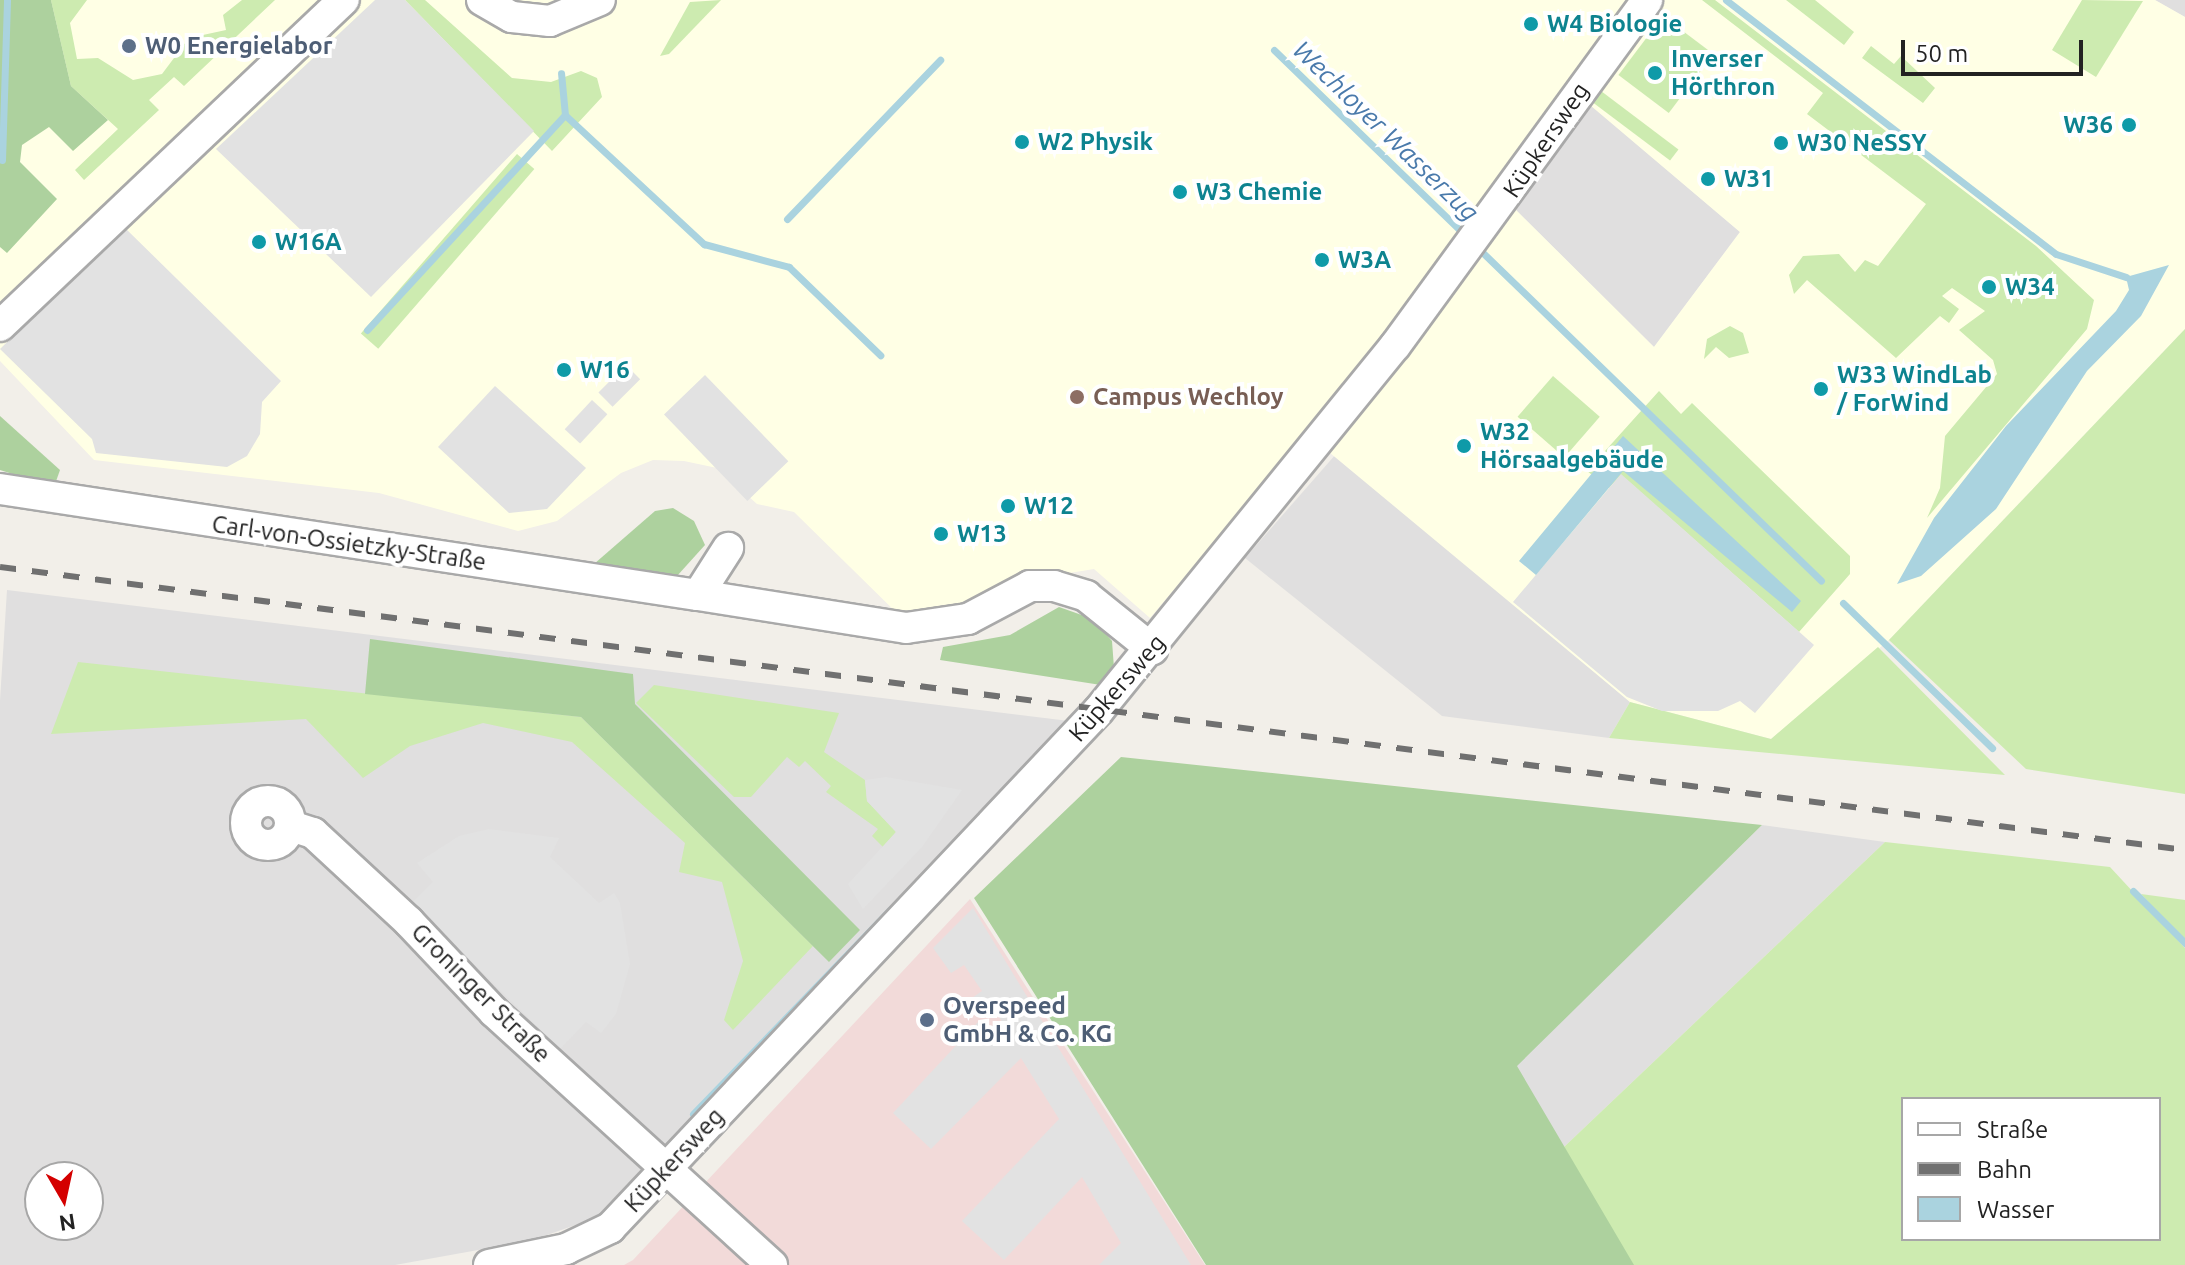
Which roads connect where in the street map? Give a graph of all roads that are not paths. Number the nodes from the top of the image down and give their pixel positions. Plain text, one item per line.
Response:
1 (344, 0) edge
2 (482, 0) edge
3 (600, 0) edge
4 (1647, 0) edge
5 (0, 326) edge
6 (0, 489) edge
7 (728, 548) dead end
8 (698, 595) junction
9 (1152, 649) junction
10 (291, 826) dead end
11 (667, 1168) junction
12 (489, 1265) edge
13 (772, 1265) edge

1 - 5 street
2 - 3 street
4 - 9 street, Küpkersweg
6 - 8 street, Carl-von-Ossietzky-Straße
7 - 8 street
8 - 9 street, Carl-von-Ossietzky-Straße
9 - 11 street, Küpkersweg
10 - 11 street, Groninger Straße
11 - 12 street, Küpkersweg
11 - 13 street, Groninger Straße

